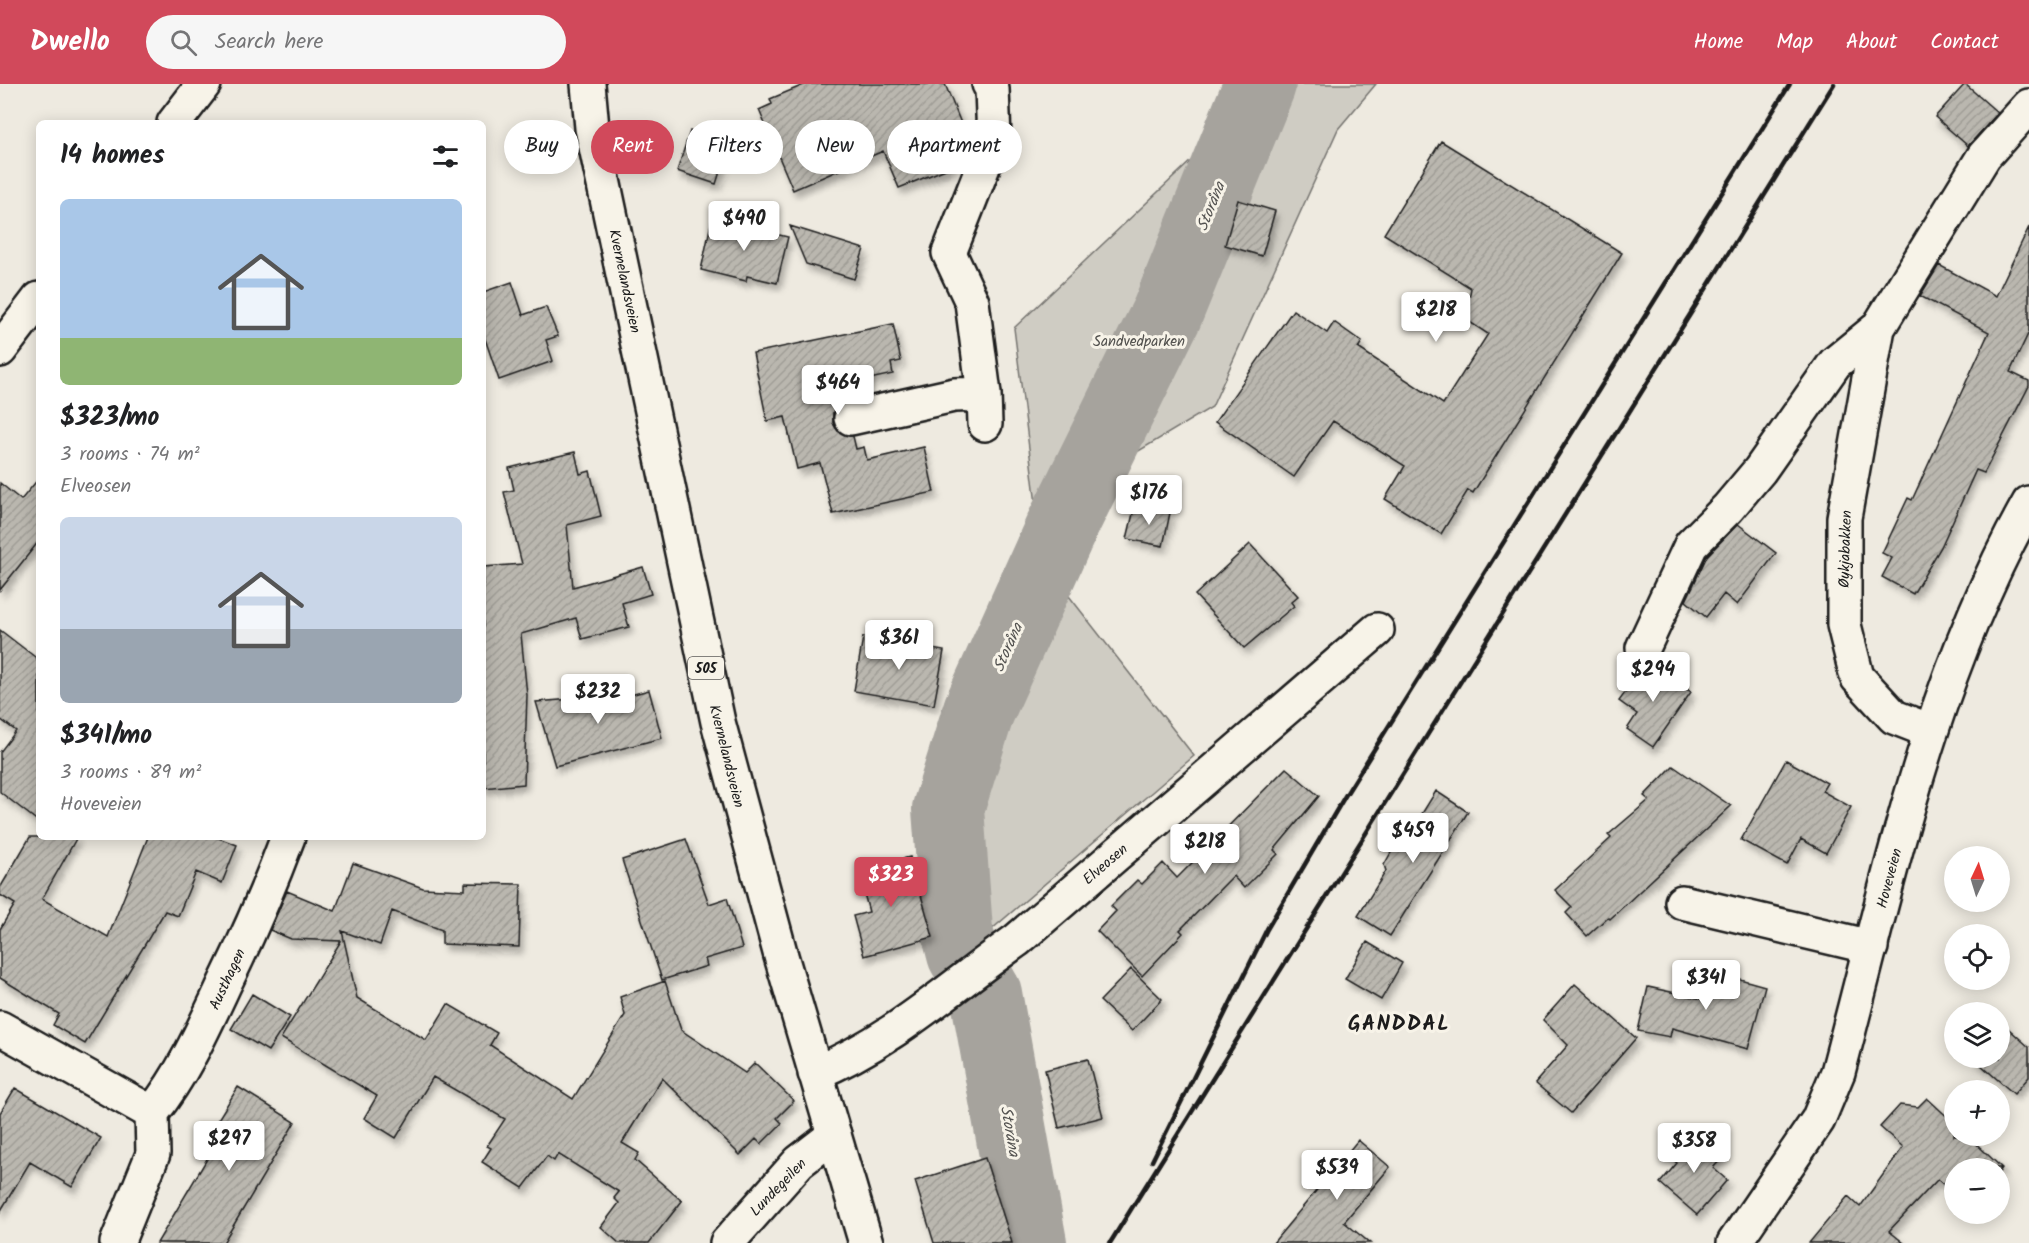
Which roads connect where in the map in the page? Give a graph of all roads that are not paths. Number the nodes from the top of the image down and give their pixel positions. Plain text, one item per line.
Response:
1 (204, 84) edge
2 (588, 84) edge
3 (989, 84) edge
4 (2029, 106) edge
5 (176, 120) edge
6 (36, 303) edge
7 (1878, 328) junction
8 (0, 350) edge
9 (851, 418) dead end
10 (2029, 503) edge
11 (1377, 630) dead end
12 (1643, 648) dead end
13 (1930, 731) junction
14 (287, 840) edge
15 (1682, 902) dead end
16 (1871, 947) junction
17 (0, 1028) edge
18 (815, 1073) junction
19 (152, 1113) junction
20 (834, 1135) junction
21 (117, 1243) edge
22 (727, 1243) edge
23 (866, 1243) edge
24 (1734, 1243) edge

1 - 5 street
2 - 18 street, Kvernelandsveien / 505
3 - 9 street
4 - 7 street, Øykjabakken
6 - 8 street
7 - 12 street, Øykjabakken
7 - 13 street, Øykjabakken
10 - 13 street, Hoveveien
11 - 18 street, Elveosen
13 - 16 street, Hoveveien
14 - 19 street, Austhagen
15 - 16 street
16 - 24 street, Hoveveien
17 - 19 street
18 - 20 street, Kvernelandsveien / 505
19 - 21 street
20 - 22 street, Lundegeilen
20 - 23 street, Kvernelandsveien / 505

